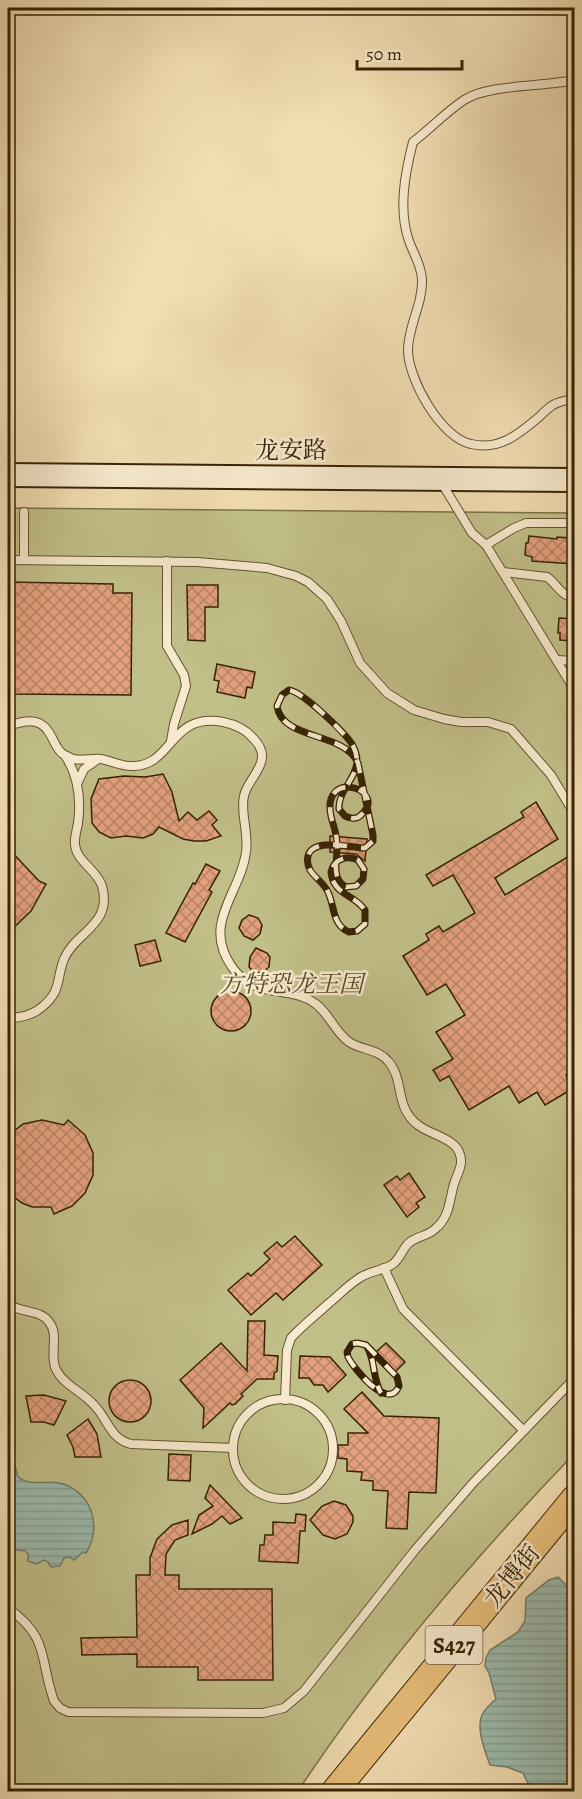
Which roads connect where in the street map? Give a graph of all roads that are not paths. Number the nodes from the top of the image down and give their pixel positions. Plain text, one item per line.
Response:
1 (574, 80) edge
2 (574, 399) edge
3 (8, 475) edge
4 (439, 478) junction
5 (574, 480) edge
6 (24, 512) dead end
7 (574, 523) edge
8 (486, 545) junction
9 (8, 560) edge
10 (24, 560) junction
11 (167, 561) junction
12 (503, 572) junction
13 (574, 598) edge
14 (557, 660) junction
15 (574, 662) edge
16 (574, 689) edge
17 (8, 726) edge
18 (171, 741) junction
19 (66, 755) junction
20 (102, 759) junction
21 (77, 786) junction
22 (574, 813) edge
23 (8, 1019) edge
24 (384, 1268) junction
25 (8, 1304) edge
26 (574, 1379) edge
27 (285, 1400) junction
28 (523, 1430) junction
29 (233, 1448) junction
30 (574, 1499) edge
31 (8, 1608) edge
32 (334, 1791) edge

1 - 2 lane
3 - 4 main road, 龙安路
4 - 5 main road, 龙安路
4 - 8 lane
6 - 10 lane
7 - 8 lane
8 - 12 lane
9 - 10 lane
10 - 11 lane
11 - 18 lane
11 - 22 lane
12 - 13 lane
12 - 14 lane
14 - 15 lane
14 - 16 lane
17 - 19 lane
18 - 20 lane
18 - 24 lane
19 - 20 lane
19 - 21 lane
20 - 21 lane
21 - 23 lane
24 - 27 lane
24 - 28 lane
25 - 29 lane
26 - 28 lane
27 - 29 lane
27 - 29 lane
28 - 31 lane
30 - 32 main road, 龙博街 / S427

